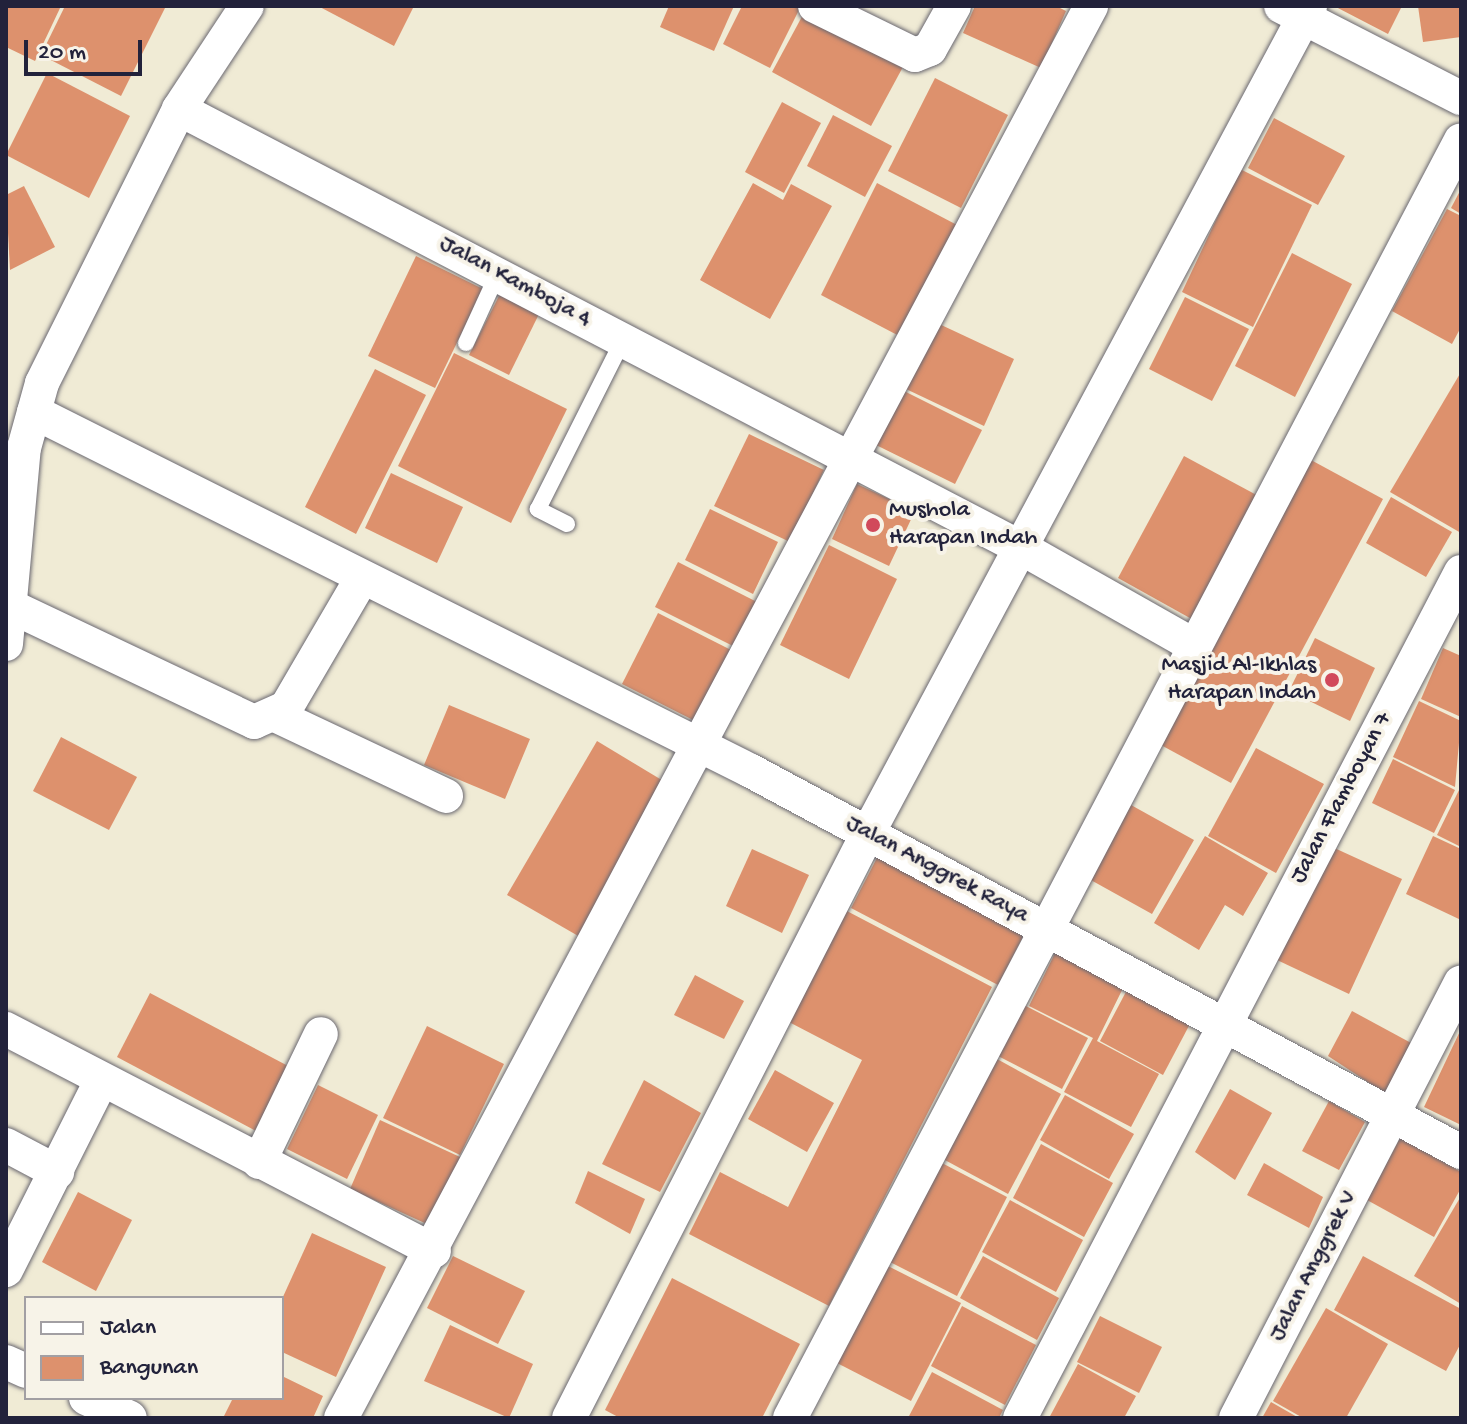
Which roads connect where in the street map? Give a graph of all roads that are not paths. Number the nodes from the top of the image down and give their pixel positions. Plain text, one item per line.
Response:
1 (247, 6) edge
2 (815, 6) edge
3 (954, 6) edge
4 (1091, 6) edge
5 (1298, 10) edge
6 (1461, 98) edge
7 (179, 109) junction
8 (1461, 140) edge
9 (498, 273) junction
10 (623, 340) junction
11 (466, 343) dead end
12 (34, 412) junction
13 (848, 459) junction
14 (567, 524) dead end
15 (1025, 550) junction
16 (1461, 572) edge
17 (362, 578) junction
18 (12, 607) junction
19 (6, 644) edge
20 (1195, 646) junction
21 (277, 716) junction
22 (697, 747) junction
23 (446, 796) dead end
24 (868, 833) junction
25 (1045, 927) junction
26 (1461, 983) edge
27 (1223, 1024) junction
28 (6, 1029) edge
29 (321, 1034) dead end
30 (101, 1081) junction
31 (1392, 1113) junction
32 (6, 1145) edge
33 (1461, 1152) edge
34 (259, 1162) junction
35 (57, 1172) junction
36 (434, 1251) junction
37 (6, 1270) edge
38 (90, 1400) edge
39 (130, 1418) edge
40 (341, 1418) edge
41 (569, 1418) edge
42 (790, 1418) edge
43 (1020, 1418) edge
44 (1236, 1418) edge

1 - 7 street
2 - 3 street
4 - 13 street
5 - 6 street
5 - 15 street
7 - 9 street, Jalan Kamboja 4
7 - 12 street
8 - 20 street
9 - 10 street, Jalan Kamboja 4
9 - 11 lane
10 - 13 street, Jalan Kamboja 4
10 - 14 lane
12 - 17 street, Jalan Anggrek Raya
12 - 18 street
13 - 15 street, Jalan Kamboja 4
13 - 22 street
15 - 20 street, Jalan Kamboja 4
15 - 24 street
16 - 27 street, Jalan Flamboyan 7
17 - 21 street
17 - 22 street, Jalan Anggrek Raya
18 - 19 street
18 - 21 street
20 - 25 street
21 - 23 street
22 - 24 street, Jalan Anggrek Raya
22 - 36 street
24 - 25 street, Jalan Anggrek Raya
24 - 41 street
25 - 27 street, Jalan Anggrek Raya
25 - 42 street
26 - 31 street, Jalan Anggrek V
27 - 31 street, Jalan Anggrek Raya
27 - 43 street, Jalan Flamboyan 7
28 - 30 street
29 - 34 street
30 - 34 street
30 - 35 street
31 - 33 street, Jalan Anggrek Raya
31 - 44 street, Jalan Anggrek V
32 - 35 street
34 - 36 street
35 - 37 street
36 - 40 street
38 - 39 street

